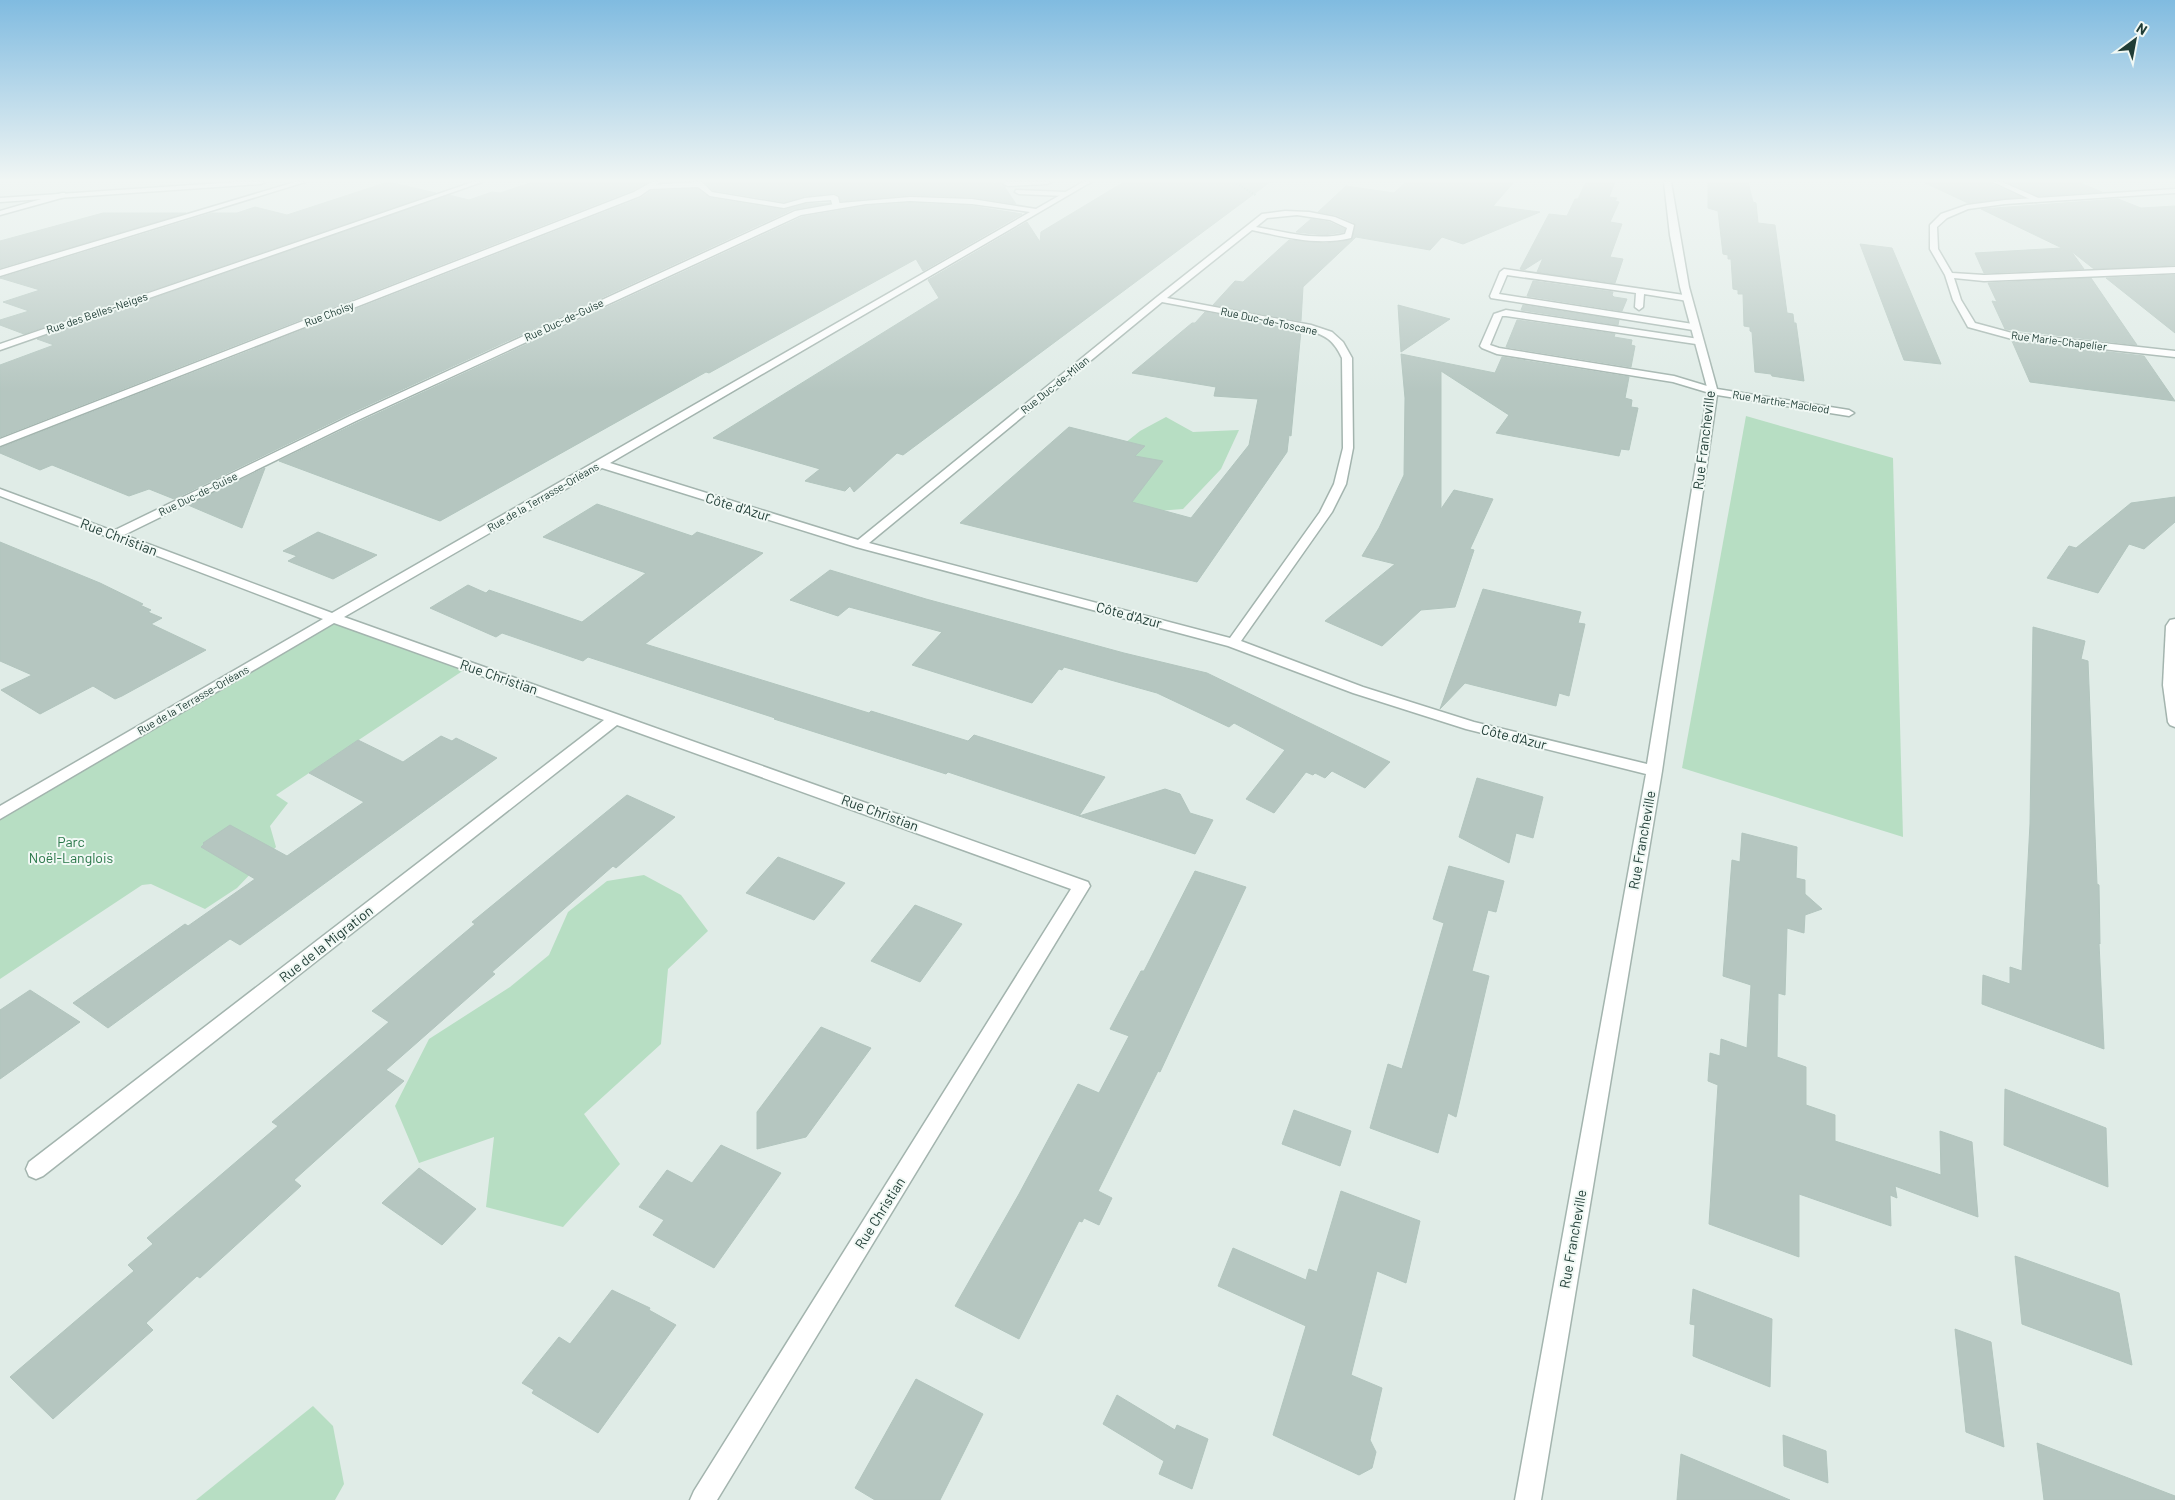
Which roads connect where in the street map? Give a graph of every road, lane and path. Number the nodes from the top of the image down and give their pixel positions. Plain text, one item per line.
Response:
1 (69, 252) edge
2 (275, 252) edge
3 (489, 252) edge
4 (710, 252) edge
5 (966, 252) edge
6 (1220, 252) edge
7 (1679, 252) edge
8 (1936, 252) edge
9 (2175, 270) edge
10 (0, 273) edge
11 (1949, 275) junction
12 (1640, 291) junction
13 (1688, 298) junction
14 (1160, 299) junction
15 (1639, 307) dead end
16 (1695, 334) junction
17 (0, 347) edge
18 (2175, 354) edge
19 (1713, 391) junction
20 (1849, 413) dead end
21 (0, 443) edge
22 (602, 464) junction
23 (0, 492) edge
24 (114, 535) junction
25 (860, 544) junction
26 (332, 618) junction
27 (2175, 623) edge
28 (1234, 643) junction
29 (617, 718) junction
30 (2175, 722) edge
31 (1654, 771) junction
32 (0, 813) edge
33 (36, 1169) dead end
34 (703, 1500) edge
35 (1528, 1500) edge

1 - 10 street
2 - 17 street, Rue des Belles-Neiges
3 - 21 street, Rue Choisy
4 - 24 street, Rue Duc-de-Guise
5 - 22 street, Rue de la Terrasse-Orléans
6 - 14 street, Rue Duc-de-Milan
7 - 13 street, Rue Francheville
8 - 11 street, Rue Marie-Chapelier
9 - 11 street
11 - 18 street, Rue Marie-Chapelier
12 - 13 street
12 - 15 street
12 - 16 street
13 - 16 street, Rue Francheville
14 - 25 street, Rue Duc-de-Milan
14 - 28 street, Rue Duc-de-Toscane
16 - 19 street, Rue Francheville
16 - 19 street, Rue Marthe-Macleod
19 - 20 street, Rue Marthe-Macleod
19 - 31 street, Rue Francheville
22 - 25 street, Côte d'Azur
22 - 26 street, Rue de la Terrasse-Orléans
23 - 24 street, Rue Christian
24 - 26 street, Rue Christian
25 - 28 street, Côte d'Azur
26 - 29 street, Rue Christian
26 - 32 street, Rue de la Terrasse-Orléans
27 - 30 street
28 - 31 street, Côte d'Azur
29 - 33 street, Rue de la Migration
29 - 34 street, Rue Christian
31 - 35 street, Rue Francheville

